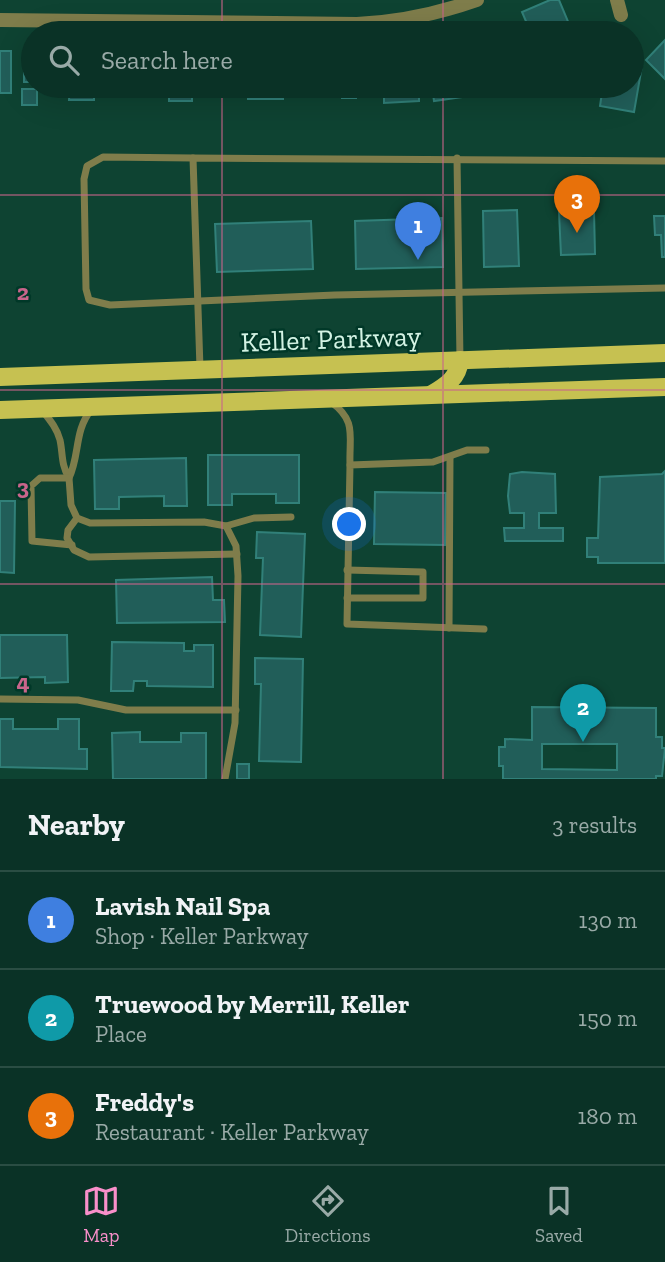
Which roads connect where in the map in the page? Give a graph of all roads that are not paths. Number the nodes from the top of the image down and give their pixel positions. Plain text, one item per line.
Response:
1 (477, 0) edge
2 (0, 20) edge
3 (198, 21) edge
4 (401, 21) edge
5 (193, 159) junction
6 (457, 159) junction
7 (665, 161) edge
8 (665, 288) edge
9 (459, 294) junction
10 (197, 302) junction
11 (665, 353) edge
12 (460, 360) junction
13 (200, 370) junction
14 (0, 377) edge
15 (665, 387) edge
16 (429, 395) junction
17 (327, 399) junction
18 (93, 407) junction
19 (42, 409) junction
20 (0, 410) edge
21 (486, 450) dead end
22 (450, 457) junction
23 (350, 465) junction
24 (69, 478) junction
25 (291, 517) dead end
26 (77, 519) junction
27 (226, 526) junction
28 (72, 545) junction
29 (237, 554) junction
30 (347, 570) junction
31 (347, 598) junction
32 (449, 628) junction
33 (484, 629) dead end
34 (0, 699) edge
35 (236, 710) junction
36 (225, 779) edge

1 - 4 street
2 - 3 street
5 - 6 lane
5 - 10 lane
5 - 10 lane
6 - 7 lane
6 - 9 lane
8 - 9 lane
9 - 10 lane
9 - 12 lane
10 - 13 lane
11 - 12 main road, Keller Parkway
12 - 13 main road, Keller Parkway
12 - 16 main road
13 - 14 main road, Keller Parkway
15 - 16 main road
16 - 17 main road
17 - 18 main road
17 - 23 lane
18 - 19 main road
18 - 24 lane
19 - 20 main road
19 - 24 lane
21 - 22 lane
22 - 23 lane
22 - 32 lane
23 - 30 lane
24 - 26 lane
24 - 28 lane
25 - 27 lane
26 - 27 lane
26 - 28 lane
27 - 29 lane
28 - 29 lane
29 - 35 lane
30 - 31 lane
30 - 31 lane
31 - 32 lane
32 - 33 lane
34 - 35 lane
35 - 36 lane

